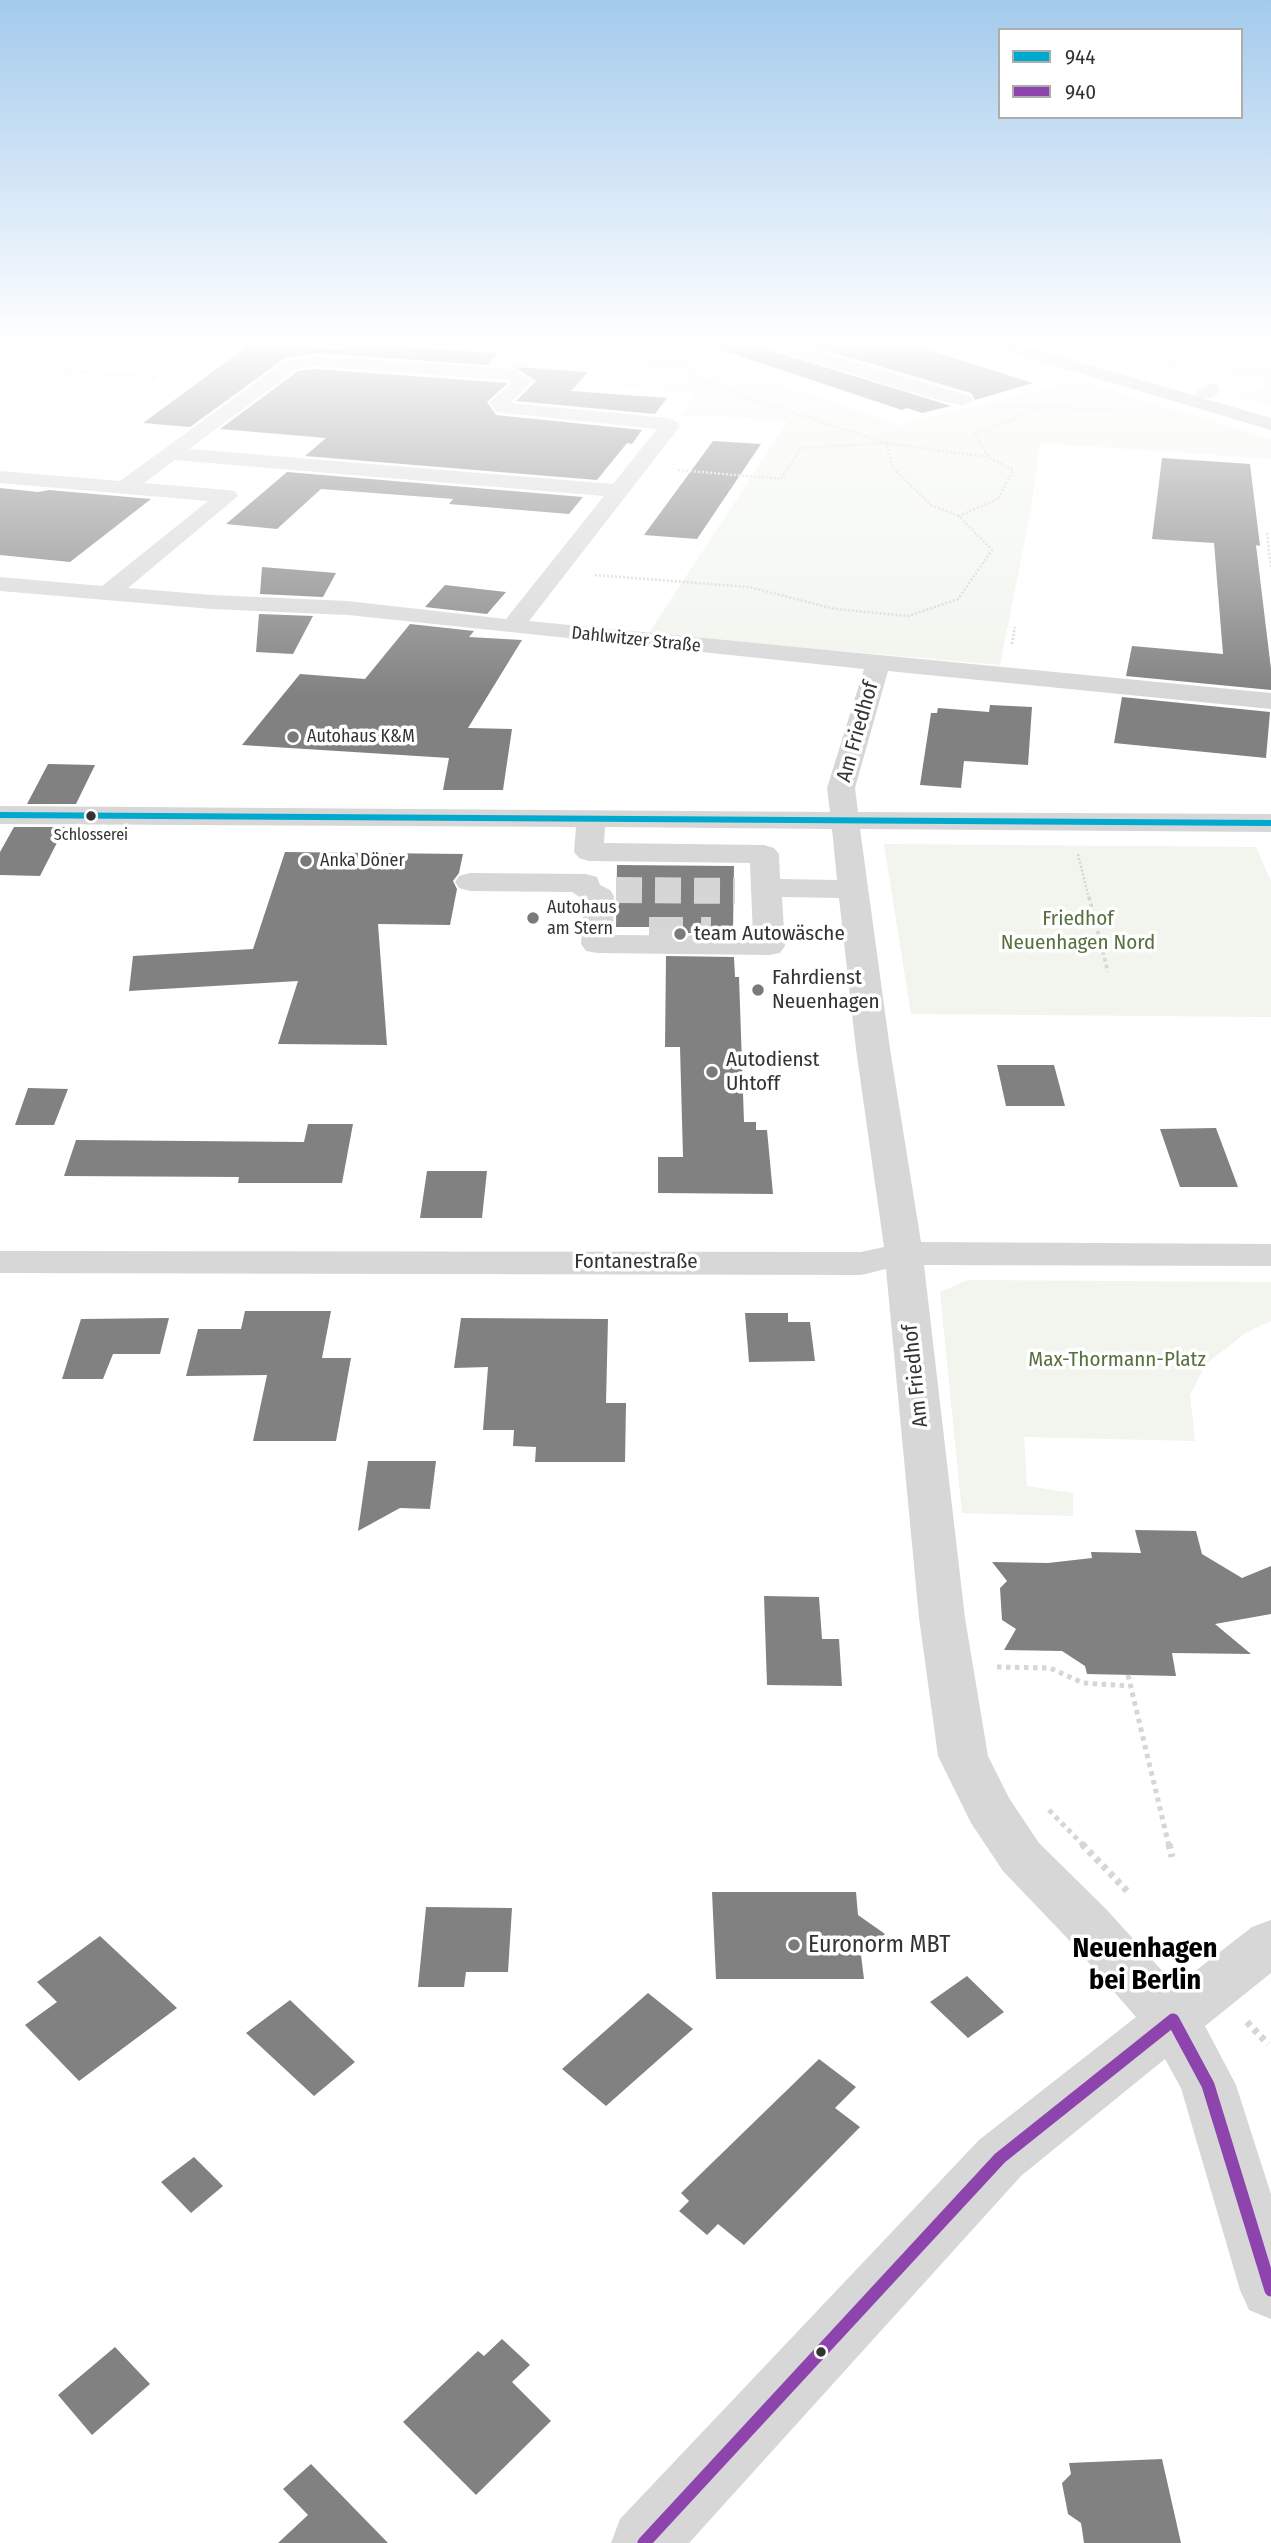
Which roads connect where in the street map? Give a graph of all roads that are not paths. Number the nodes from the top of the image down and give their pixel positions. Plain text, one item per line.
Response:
1 (166, 460) edge
2 (235, 460) edge
3 (644, 460) edge
4 (270, 463) junction
5 (0, 477) edge
6 (125, 487) junction
7 (618, 491) junction
8 (227, 496) junction
9 (0, 584) edge
10 (107, 593) junction
11 (512, 627) junction
12 (878, 663) junction
13 (1271, 701) edge
14 (0, 815) edge
15 (591, 819) junction
16 (845, 821) junction
17 (1271, 823) edge
18 (587, 875) junction
19 (470, 882) dead end
20 (616, 882) tunnel mouth
21 (735, 883) tunnel mouth
22 (765, 885) junction
23 (853, 889) junction
24 (597, 933) junction
25 (649, 934) tunnel mouth
26 (711, 934) tunnel mouth
27 (768, 935) junction
28 (904, 1253) junction
29 (1271, 1255) edge
30 (0, 1262) edge
31 (1271, 1942) edge
32 (1173, 2020) junction
33 (1271, 2290) edge
34 (644, 2543) edge

1 - 6 street
2 - 4 street
3 - 7 street
4 - 7 street
4 - 8 street
5 - 6 street
6 - 8 street
7 - 11 street
8 - 10 street
9 - 10 street, Dahlwitzer Straße
10 - 11 street, Dahlwitzer Straße
11 - 12 street, Dahlwitzer Straße
12 - 13 street, Dahlwitzer Straße
12 - 16 street, Am Friedhof
14 - 15 street
15 - 16 street
15 - 18 street
16 - 17 street
16 - 23 street, Am Friedhof
18 - 19 street
18 - 20 street
18 - 22 street
18 - 24 street
21 - 22 street
22 - 23 street
22 - 27 street
23 - 28 street, Am Friedhof
24 - 25 street
24 - 27 street
26 - 27 street
28 - 29 street, Fontanestraße
28 - 30 street, Fontanestraße
28 - 32 street, Am Friedhof
31 - 32 street
32 - 33 street, Am Friedhof
32 - 34 street

